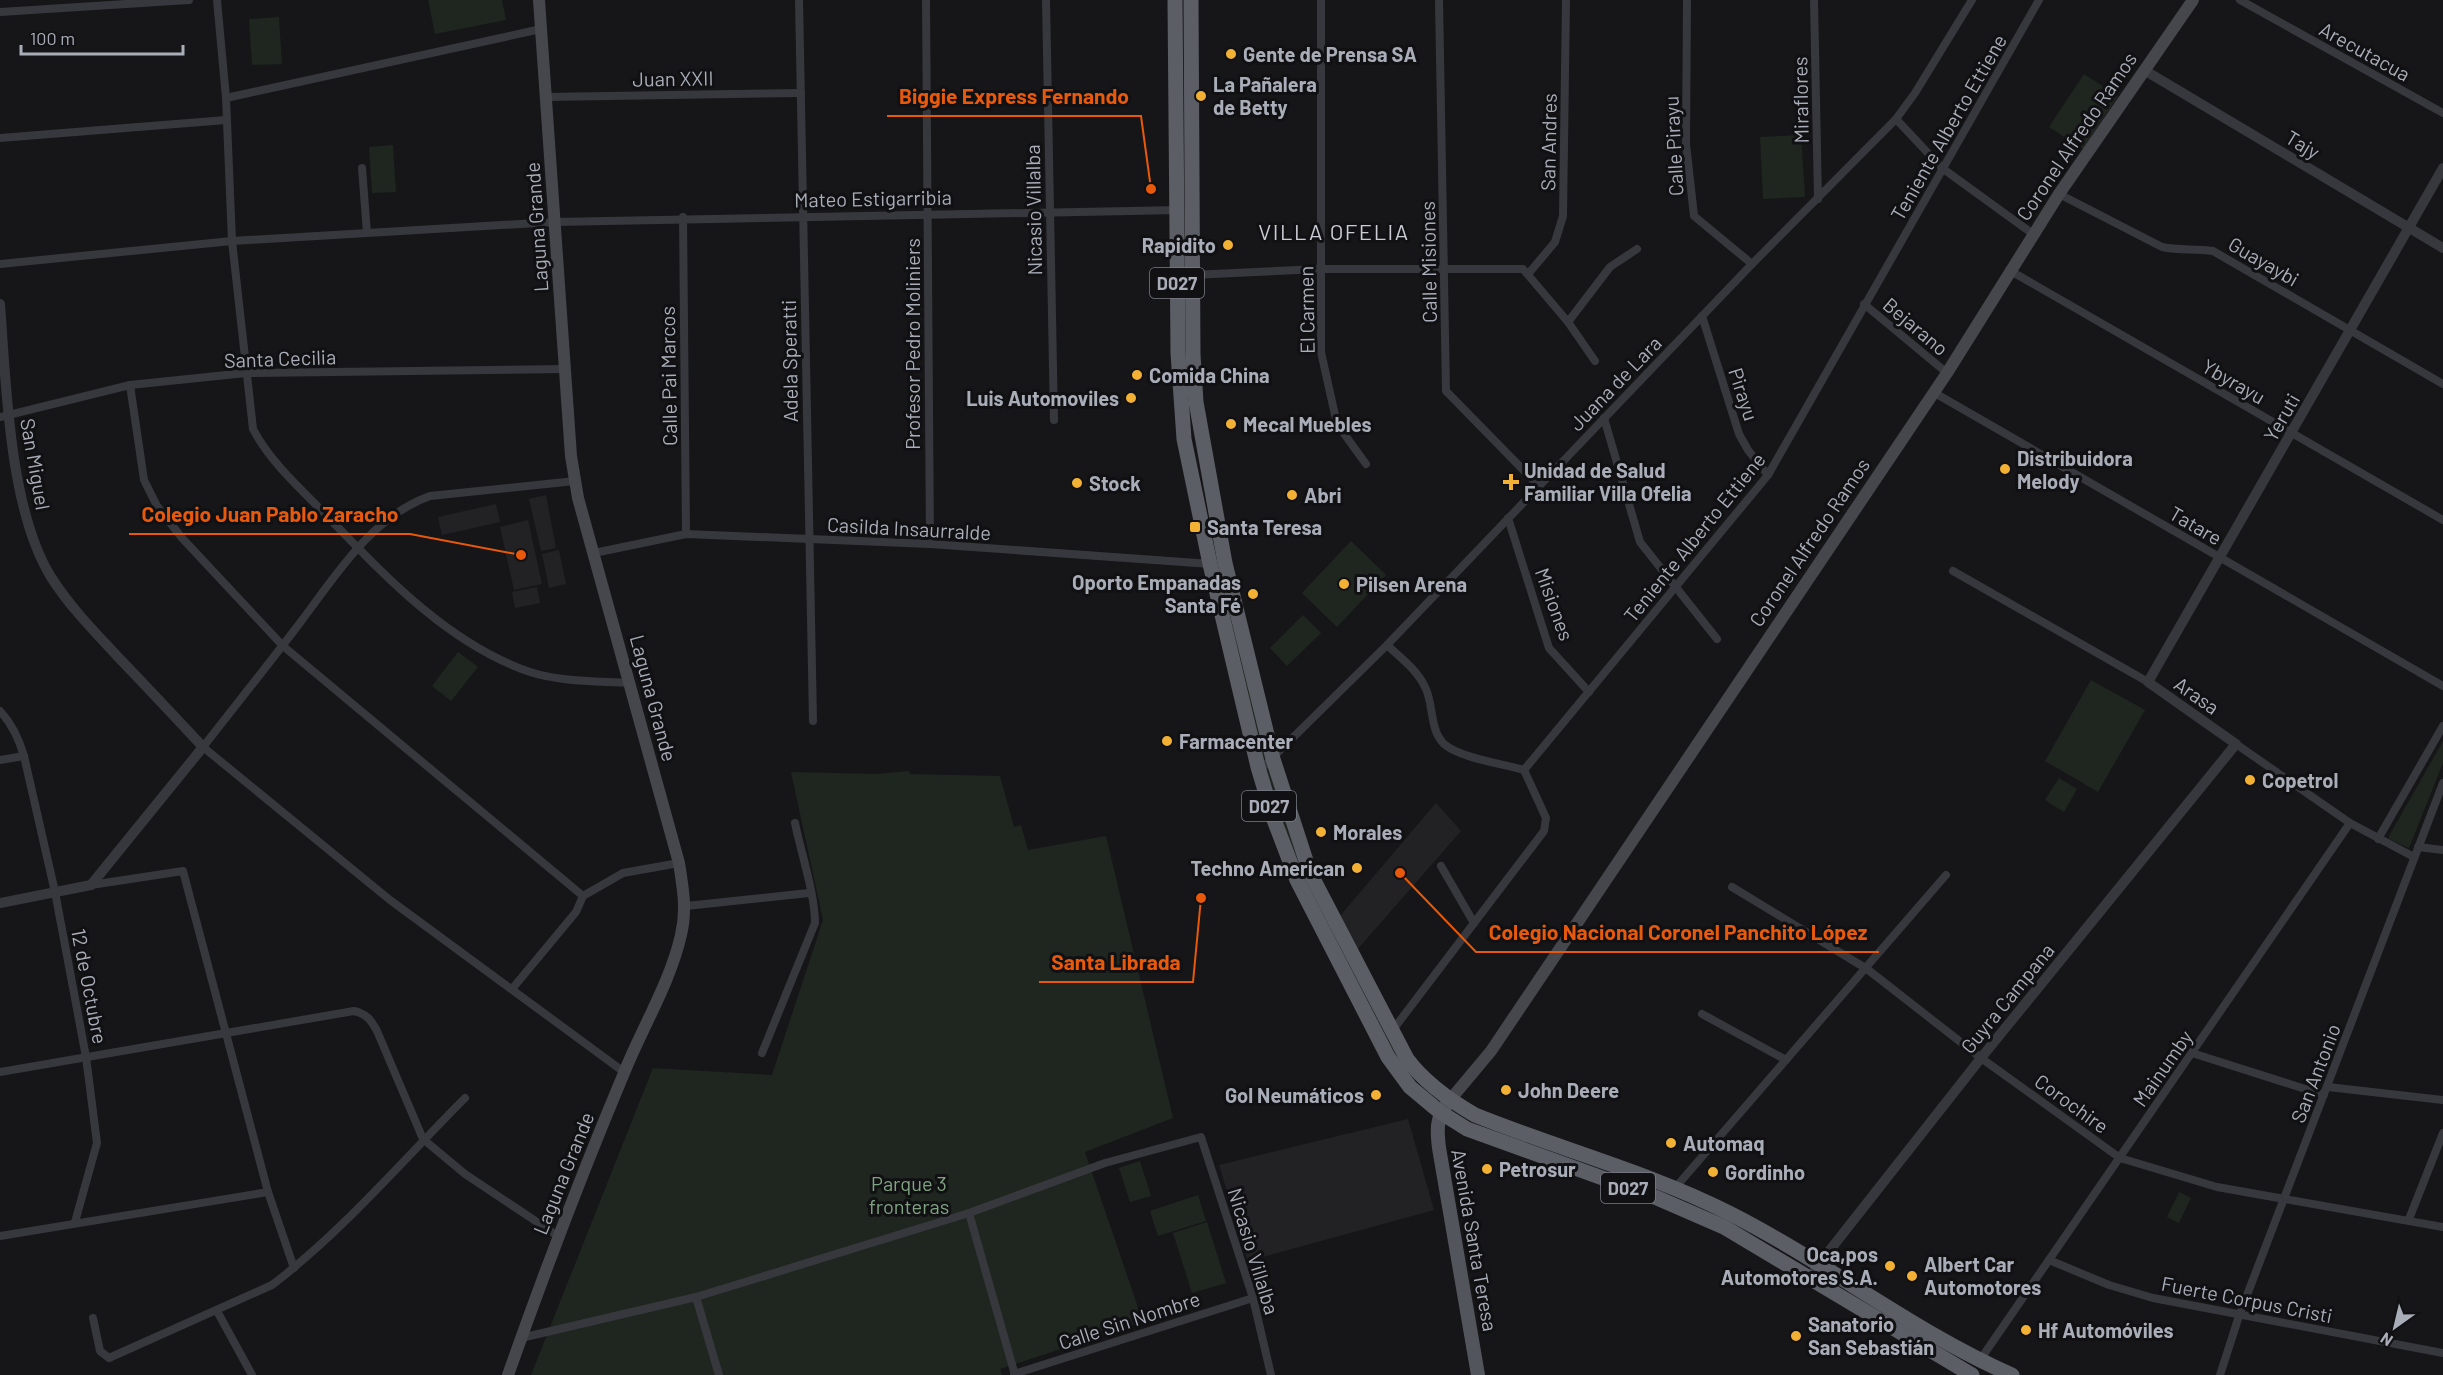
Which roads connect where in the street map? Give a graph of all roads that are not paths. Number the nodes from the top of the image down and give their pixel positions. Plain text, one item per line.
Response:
1 (189, 0) edge
2 (217, 0) edge
3 (539, 0) edge
4 (799, 0) edge
5 (926, 0) edge
6 (1046, 0) edge
7 (1175, 0) edge
8 (1191, 0) edge
9 (1320, 0) edge
10 (1439, 0) edge
11 (1566, 0) edge
12 (1688, 0) edge
13 (1815, 0) edge
14 (1972, 0) edge
15 (2039, 0) edge
16 (2193, 0) edge
17 (2240, 0) edge
18 (102, 3) edge
19 (0, 12) edge
20 (541, 29) junction
21 (2144, 70) junction
22 (801, 93) junction
23 (546, 97) junction
24 (226, 98) junction
25 (2443, 113) edge
26 (1896, 119) junction
27 (226, 120) junction
28 (0, 138) edge
29 (362, 168) dead end
30 (1942, 168) junction
31 (2443, 168) edge
32 (2059, 194) junction
33 (1818, 199) junction
34 (1176, 210) junction
35 (1193, 210) junction
36 (928, 214) junction
37 (1048, 214) junction
38 (802, 215) junction
39 (683, 217) junction
40 (554, 222) junction
41 (2408, 227) junction
42 (367, 233) junction
43 (2032, 234) junction
44 (232, 241) junction
45 (2443, 248) edge
46 (1637, 249) dead end
47 (0, 264) edge
48 (1752, 264) junction
49 (1321, 269) junction
50 (1445, 270) junction
51 (2009, 270) junction
52 (1529, 273) junction
53 (1177, 275) junction
54 (1194, 275) junction
55 (0, 304) edge
56 (1864, 304) junction
57 (1702, 316) junction
58 (1568, 322) junction
59 (2352, 330) junction
60 (1595, 361) dead end
61 (566, 369) junction
62 (246, 373) junction
63 (1947, 373) junction
64 (2443, 384) edge
65 (130, 385) junction
66 (1933, 392) junction
67 (4, 416) edge
68 (1604, 418) junction
69 (1054, 420) dead end
70 (2293, 434) junction
71 (1366, 464) dead end
72 (1768, 475) junction
73 (575, 481) junction
74 (1539, 486) junction
75 (1212, 494) junction
76 (1196, 496) junction
77 (1508, 518) junction
78 (2443, 520) edge
79 (686, 534) junction
80 (809, 539) junction
81 (930, 544) junction
82 (358, 548) junction
83 (594, 553) junction
84 (2219, 557) junction
85 (1225, 563) junction
86 (1209, 564) junction
87 (1953, 571) dead end
88 (1678, 587) junction
89 (1717, 639) dead end
90 (1387, 645) junction
91 (283, 646) junction
92 (2148, 682) junction
93 (629, 683) junction
94 (2443, 686) edge
95 (1589, 692) junction
96 (0, 711) edge
97 (813, 721) dead end
98 (2443, 726) edge
99 (2236, 744) junction
100 (203, 747) junction
101 (24, 756) junction
102 (1274, 759) junction
103 (0, 760) edge
104 (1524, 770) junction
105 (1259, 771) junction
106 (2443, 783) edge
107 (795, 823) dead end
108 (2350, 823) junction
109 (2378, 839) junction
110 (2418, 847) junction
111 (2443, 850) edge
112 (2414, 857) junction
113 (679, 863) junction
114 (1441, 866) dead end
115 (1946, 875) dead end
116 (91, 885) junction
117 (1732, 887) dead end
118 (55, 892) junction
119 (809, 893) junction
120 (583, 896) junction
121 (0, 903) edge
122 (686, 906) junction
123 (1474, 923) junction
124 (1867, 969) junction
125 (513, 989) junction
126 (1702, 1014) dead end
127 (1392, 1031) junction
128 (227, 1033) junction
129 (762, 1053) dead end
130 (2192, 1053) junction
131 (86, 1057) junction
132 (1981, 1058) junction
133 (1786, 1060) junction
134 (0, 1072) edge
135 (624, 1072) junction
136 (2326, 1091) junction
137 (465, 1098) dead end
138 (2443, 1100) edge
139 (1445, 1106) junction
140 (2443, 1133) edge
141 (423, 1139) junction
142 (2120, 1158) junction
143 (1675, 1188) junction
144 (268, 1192) junction
145 (2286, 1199) junction
146 (969, 1213) junction
147 (2409, 1220) junction
148 (75, 1222) junction
149 (2443, 1227) edge
150 (0, 1236) edge
151 (558, 1236) junction
152 (2049, 1260) junction
153 (294, 1268) junction
154 (1814, 1271) junction
155 (696, 1297) junction
156 (1253, 1298) junction
157 (218, 1311) junction
158 (2239, 1317) junction
159 (93, 1318) dead end
160 (521, 1338) junction
161 (2443, 1353) edge
162 (1980, 1360) junction
163 (252, 1375) edge
164 (508, 1375) edge
165 (719, 1375) edge
166 (1015, 1375) edge
167 (1271, 1375) edge
168 (1478, 1375) edge
169 (1972, 1375) edge
170 (2012, 1375) edge
171 (2220, 1375) edge

1 - 18 street
2 - 24 street
3 - 20 main road, Laguna Grande
4 - 22 street, Adela Speratti
5 - 36 street, Profesor Pedro Moliniers
6 - 37 street, Nicasio Villalba
7 - 34 highway, D027
8 - 35 highway, D027
9 - 49 street, El Carmen
10 - 50 street, Calle Misiones
11 - 52 street, San Andres
12 - 48 street, Calle Pirayu
13 - 33 street, Miraflores
14 - 26 street, Juana de Lara
15 - 30 street, Teniente Alberto Ettiene
16 - 21 main road, Coronel Alfredo Ramos
17 - 25 street, Arecutacua
18 - 19 street
20 - 23 main road, Laguna Grande
20 - 24 street
21 - 32 main road, Coronel Alfredo Ramos
21 - 41 street, Tajy
22 - 23 street, Juan XXII
22 - 38 street, Adela Speratti
23 - 40 main road, Laguna Grande
24 - 27 street
26 - 30 street
26 - 33 street, Juana de Lara
27 - 28 street
27 - 44 street
29 - 42 street
30 - 43 street
30 - 56 street, Teniente Alberto Ettiene
31 - 41 street, Yeruti
32 - 43 main road, Coronel Alfredo Ramos
32 - 59 street, Guayaybi
33 - 48 street, Juana de Lara
34 - 35 street, Mateo Estigarribia
34 - 37 street, Mateo Estigarribia
34 - 53 highway, D027
35 - 54 highway, D027
36 - 37 street, Mateo Estigarribia
36 - 38 street, Mateo Estigarribia
36 - 81 street, Profesor Pedro Moliniers
37 - 69 street, Nicasio Villalba
38 - 39 street, Mateo Estigarribia
38 - 80 street, Adela Speratti
39 - 40 street, Mateo Estigarribia
39 - 79 street, Calle Pai Marcos
40 - 42 street, Mateo Estigarribia
40 - 61 main road, Laguna Grande
41 - 45 street, Tajy
41 - 59 street, Yeruti
42 - 44 street, Mateo Estigarribia
43 - 51 main road, Coronel Alfredo Ramos
44 - 47 street, Mateo Estigarribia
44 - 62 street
46 - 58 street
48 - 57 street, Juana de Lara
49 - 50 street
49 - 54 street
49 - 71 street, El Carmen
50 - 52 street
50 - 74 street, Calle Misiones
51 - 63 main road, Coronel Alfredo Ramos
51 - 70 street, Ybyrayu
52 - 58 street
53 - 54 street
53 - 76 highway, D027
54 - 75 highway, D027
55 - 67 street, San Miguel
56 - 63 street, Bejarano
56 - 72 street, Teniente Alberto Ettiene
57 - 68 street, Juana de Lara
57 - 72 street, Pirayu
58 - 60 street
59 - 64 street, Guayaybi
59 - 70 street, Yeruti
61 - 62 street, Santa Cecilia
61 - 73 main road, Laguna Grande
62 - 65 street, Santa Cecilia
62 - 82 street
63 - 66 main road, Coronel Alfredo Ramos
65 - 67 street, Santa Cecilia
65 - 91 street
66 - 84 street, Tatare
66 - 139 main road, Coronel Alfredo Ramos
67 - 100 street, San Miguel
68 - 74 street, Juana de Lara
68 - 88 street
70 - 78 street, Ybyrayu
70 - 84 street, Yeruti
72 - 88 street, Teniente Alberto Ettiene
73 - 82 street
73 - 83 main road, Laguna Grande
74 - 77 street, Juana de Lara
75 - 76 highway
75 - 85 highway, D027
76 - 86 highway, D027
77 - 90 street, Juana de Lara
77 - 95 street, Misiones
79 - 80 street, Casilda Insaurralde
79 - 83 street, Casilda Insaurralde
80 - 81 street, Casilda Insaurralde
80 - 97 street, Adela Speratti
81 - 86 street, Casilda Insaurralde
82 - 91 street
82 - 93 street
83 - 93 main road, Laguna Grande
84 - 92 street, Yeruti
84 - 94 street, Tatare
85 - 86 street, Casilda Insaurralde
85 - 102 highway, D027
86 - 105 highway, D027
87 - 92 street, Arasa
88 - 89 street
88 - 95 street, Teniente Alberto Ettiene
90 - 102 street, Juana de Lara
90 - 104 street
91 - 100 street
91 - 120 street
92 - 99 street, Arasa
93 - 113 main road, Laguna Grande
95 - 104 street, Teniente Alberto Ettiene
96 - 101 street, 12 de Octubre
98 - 109 street
99 - 108 street, Arasa
99 - 132 street, Guyra Campana
100 - 116 street
100 - 125 street
101 - 103 street
101 - 118 street, 12 de Octubre
102 - 105 street, Juana de Lara
102 - 127 highway, D027
104 - 123 street
105 - 139 highway, D027
106 - 110 street, San Antonio
107 - 119 street
108 - 109 street, Arasa
108 - 130 street, Mainumby
109 - 112 street, Arasa
110 - 111 street
110 - 112 street, San Antonio
112 - 136 street, San Antonio
113 - 120 street
113 - 122 main road, Laguna Grande
114 - 123 street
115 - 124 street
116 - 118 street
116 - 128 street
117 - 124 street, Corochire
118 - 121 street
118 - 131 street, 12 de Octubre
119 - 122 street
119 - 129 street
120 - 125 street
122 - 135 main road, Laguna Grande
123 - 127 street
124 - 132 street, Corochire
124 - 133 street
125 - 135 street
126 - 133 street
127 - 139 highway, D027
128 - 131 street
128 - 141 street
128 - 144 street
130 - 136 street
130 - 142 street, Mainumby
131 - 134 street
131 - 148 street, 12 de Octubre
132 - 142 street, Corochire
132 - 154 street, Guyra Campana
133 - 143 street
135 - 151 main road, Laguna Grande
136 - 138 street
136 - 145 street, San Antonio
137 - 141 street
139 - 143 highway, D027
139 - 154 highway, D027
139 - 168 main road, Avenida Santa Teresa
140 - 147 street
141 - 151 street
141 - 153 street
142 - 145 street, Corochire
142 - 152 street, Mainumby
143 - 154 highway, D027
144 - 148 street
144 - 153 street
145 - 147 street, Corochire
145 - 158 street, San Antonio
146 - 155 street
146 - 156 street, Nicasio Villalba
146 - 166 street
147 - 149 street, Corochire
148 - 150 street
151 - 160 main road, Laguna Grande
152 - 158 street, Fuerte Corpus Cristi
152 - 162 street, Mainumby
153 - 157 street
154 - 162 highway, D027
154 - 169 highway, D027
155 - 160 street
155 - 165 street
156 - 166 street, Calle Sin Nombre
156 - 167 street, Nicasio Villalba
157 - 159 street
157 - 163 street
158 - 161 street, Fuerte Corpus Cristi
158 - 171 street, San Antonio
160 - 164 main road, Laguna Grande
162 - 170 highway, D027

